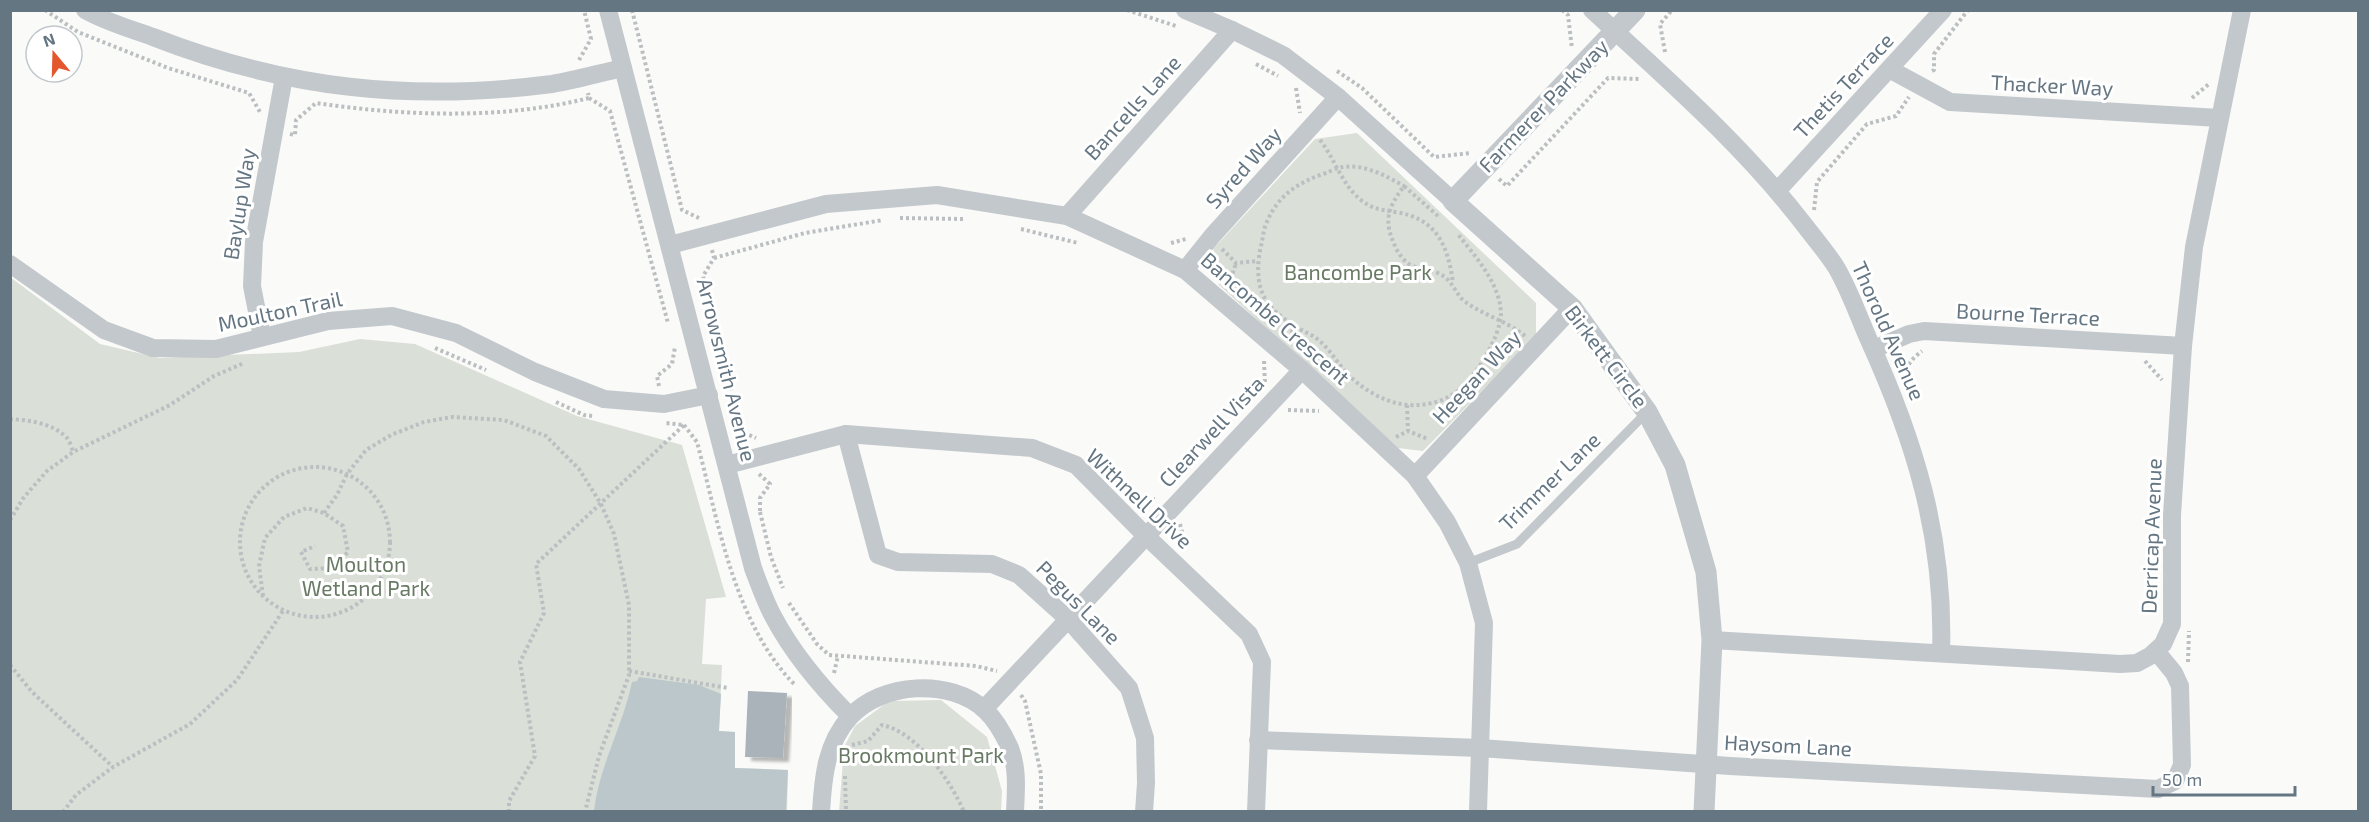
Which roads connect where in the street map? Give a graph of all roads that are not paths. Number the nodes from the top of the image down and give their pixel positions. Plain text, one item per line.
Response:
1 (85, 10) edge
2 (608, 10) edge
3 (1185, 10) edge
4 (1592, 10) edge
5 (1635, 10) edge
6 (1943, 10) edge
7 (2242, 10) edge
8 (1232, 30) junction
9 (1615, 32) junction
10 (623, 68) junction
11 (1891, 70) junction
12 (285, 77) junction
13 (1338, 97) junction
14 (2219, 117) junction
15 (1778, 190) junction
16 (1453, 201) junction
17 (1067, 216) junction
18 (670, 245) junction
19 (10, 264) edge
20 (1185, 270) junction
21 (1572, 308) junction
22 (262, 337) junction
23 (2183, 346) junction
24 (1874, 350) junction
25 (1302, 370) junction
26 (709, 395) junction
27 (1647, 412) junction
28 (846, 434) junction
29 (727, 465) junction
30 (1415, 476) junction
31 (1146, 536) junction
32 (1468, 563) junction
33 (1068, 619) junction
34 (1712, 640) junction
35 (2156, 651) junction
36 (1941, 653) junction
37 (984, 709) junction
38 (850, 716) junction
39 (1258, 740) junction
40 (1480, 748) junction
41 (1707, 764) junction
42 (821, 812) edge
43 (1016, 812) edge
44 (1144, 812) edge
45 (1256, 812) edge
46 (1478, 812) edge
47 (1704, 812) edge

1 - 12 street
2 - 10 street, Arrowsmith Avenue
3 - 8 street, Birkett Circle
4 - 9 street, Thorold Avenue
5 - 9 street, Farmerer Parkway
6 - 11 street, Thetis Terrace
7 - 14 street, Derricap Avenue
8 - 13 street, Birkett Circle
8 - 17 street, Bancells Lane
9 - 15 street, Thorold Avenue
9 - 16 street, Farmerer Parkway
10 - 12 street
10 - 18 street, Arrowsmith Avenue
11 - 14 street, Thacker Way
11 - 15 street, Thetis Terrace
12 - 22 street, Baylup Way
13 - 16 street, Birkett Circle
13 - 20 street, Syred Way
14 - 23 street, Derricap Avenue
15 - 24 street, Thorold Avenue
16 - 21 street, Birkett Circle
17 - 18 street, Bancombe Crescent
17 - 20 street, Bancombe Crescent
18 - 26 street, Arrowsmith Avenue
19 - 22 street, Moulton Trail
20 - 25 street, Bancombe Crescent
21 - 27 street, Birkett Circle
21 - 30 street, Heegan Way
22 - 26 street, Moulton Trail
23 - 24 street, Bourne Terrace
23 - 35 street, Derricap Avenue
24 - 36 street, Thorold Avenue
25 - 30 street, Bancombe Crescent
25 - 31 street, Clearwell Vista
26 - 29 street, Arrowsmith Avenue
27 - 32 lane, Trimmer Lane
27 - 34 street, Birkett Circle
28 - 29 street, Withnell Drive
28 - 31 street, Withnell Drive
28 - 33 street, Pegus Lane
29 - 38 street, Arrowsmith Avenue
30 - 32 street, Bancombe Crescent
31 - 33 street, Clearwell Vista
31 - 39 street, Withnell Drive
32 - 40 street, Bancombe Crescent
33 - 37 street, Clearwell Vista
33 - 44 street, Pegus Lane
34 - 36 street
34 - 41 street, Birkett Circle
35 - 36 street
35 - 41 street, Haysom Lane
37 - 38 street
37 - 43 street
38 - 42 street
39 - 40 street, Haysom Lane
39 - 45 street, Withnell Drive
40 - 41 street, Haysom Lane
40 - 46 street, Bancombe Crescent
41 - 47 street, Birkett Circle

